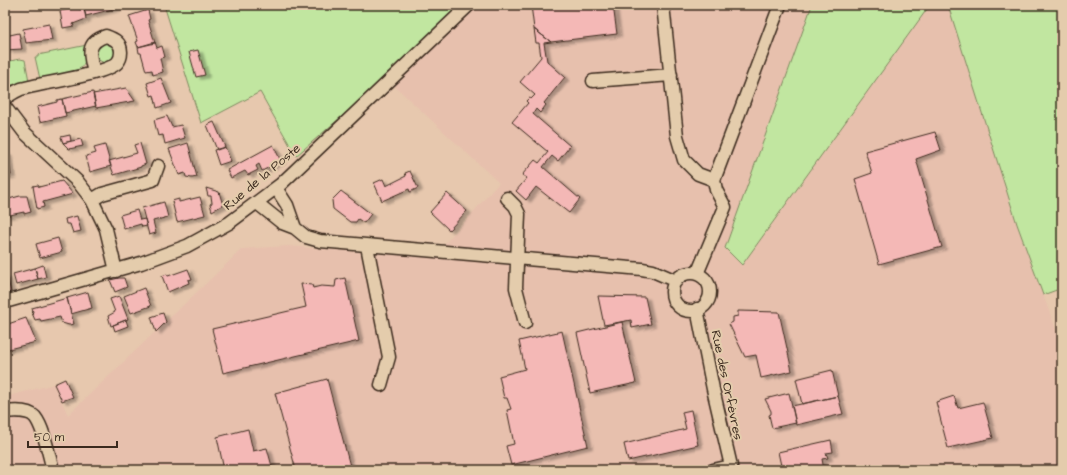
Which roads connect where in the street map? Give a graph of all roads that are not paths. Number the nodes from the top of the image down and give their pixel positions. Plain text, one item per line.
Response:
1 (469, 5) edge
2 (664, 5) edge
3 (780, 5) edge
4 (94, 72) dead end
5 (671, 74) junction
6 (593, 81) dead end
7 (5, 98) edge
8 (5, 107) edge
9 (158, 166) dead end
10 (714, 180) junction
11 (276, 188) junction
12 (507, 198) dead end
13 (92, 200) junction
14 (257, 203) junction
15 (295, 228) junction
16 (367, 246) junction
17 (517, 259) junction
18 (116, 271) junction
19 (697, 274) junction
20 (676, 281) junction
21 (5, 302) edge
22 (697, 309) junction
23 (525, 323) dead end
24 (381, 386) dead end
25 (5, 412) edge
26 (732, 468) edge
27 (53, 470) edge
28 (713, 470) edge

1 - 11 street, Rue de la Poste
2 - 5 street
3 - 10 street
4 - 7 street
5 - 6 street
5 - 10 street
8 - 13 street
9 - 13 street
10 - 19 street
11 - 14 street, Rue de la Poste
11 - 15 street
12 - 17 street
13 - 18 street
14 - 15 street
14 - 18 street, Rue de la Poste
15 - 16 street
16 - 17 street
16 - 24 street
17 - 20 street
17 - 23 street
18 - 21 street, Rue de la Poste
19 - 20 street
19 - 22 street
20 - 22 street
22 - 26 street, Rue des Orfèvres
25 - 27 street
26 - 28 street

